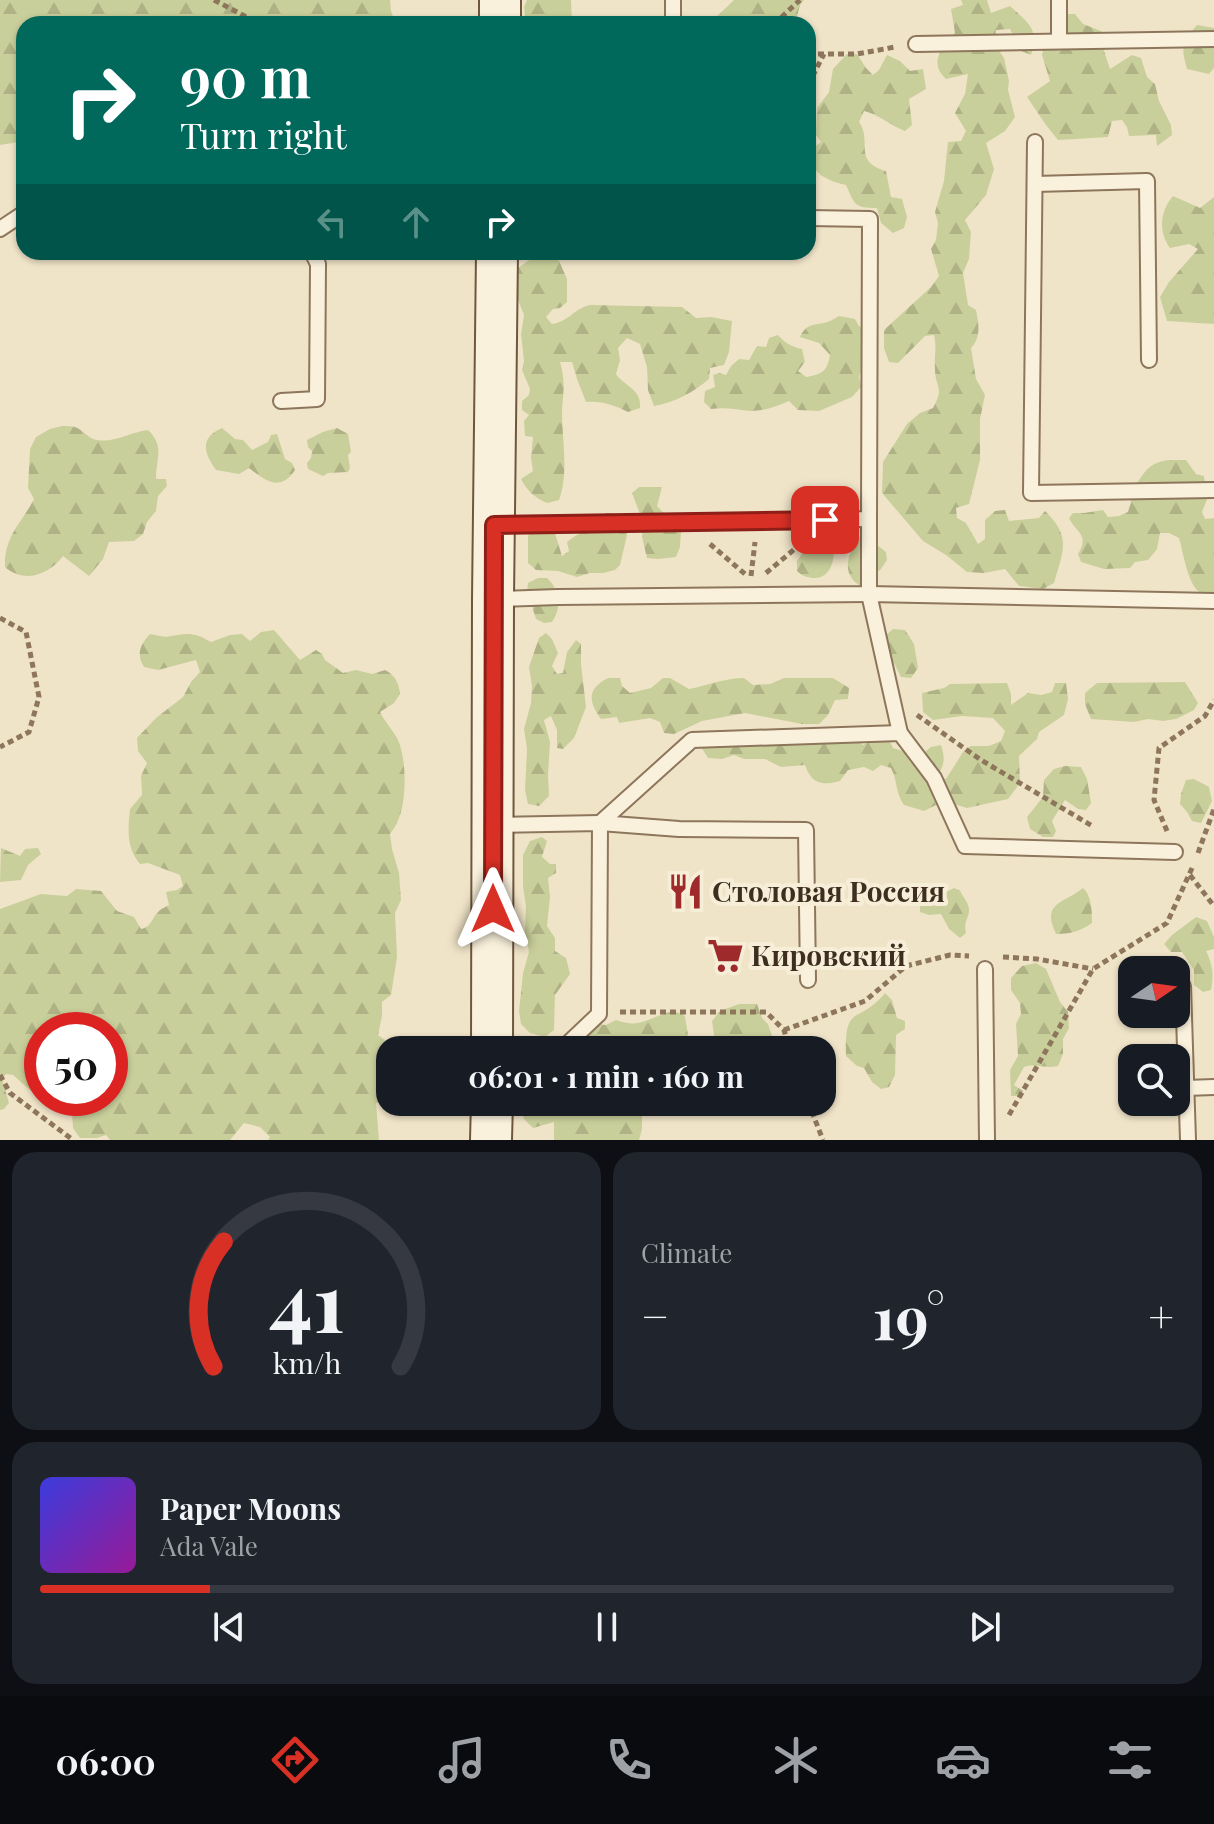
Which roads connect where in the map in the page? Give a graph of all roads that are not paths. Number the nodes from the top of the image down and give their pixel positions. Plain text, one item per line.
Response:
1 (1059, 0) edge
2 (1214, 39) edge
3 (1059, 41) junction
4 (916, 44) road end
5 (1035, 142) dead end
6 (1035, 184) junction
7 (816, 218) edge
8 (316, 260) edge
9 (497, 260) edge
10 (1149, 360) dead end
11 (281, 401) dead end
12 (1214, 490) edge
13 (869, 519) junction
14 (494, 525) junction
15 (869, 594) junction
16 (493, 599) junction
17 (1214, 601) edge
18 (900, 733) junction
19 (600, 823) junction
20 (494, 825) junction
21 (1175, 852) road end
22 (986, 961) road end
23 (808, 980) dead end
24 (492, 1036) edge
25 (576, 1036) edge
26 (1214, 1087) edge
27 (1190, 1088) edge
28 (492, 1116) edge
29 (1187, 1116) edge
30 (491, 1140) edge
31 (987, 1140) edge
32 (1188, 1140) edge

1 - 3 lane
2 - 3 lane
3 - 4 lane
5 - 6 lane
6 - 10 lane
6 - 12 lane
7 - 13 lane
8 - 11 lane
9 - 14 main road
13 - 14 lane
13 - 15 lane
14 - 16 main road
15 - 16 lane
15 - 17 lane
15 - 18 lane
16 - 20 main road
18 - 19 lane
18 - 21 lane
19 - 20 lane
19 - 23 lane
19 - 25 lane
20 - 24 main road
22 - 31 lane
26 - 27 lane
28 - 30 main road
29 - 32 lane

